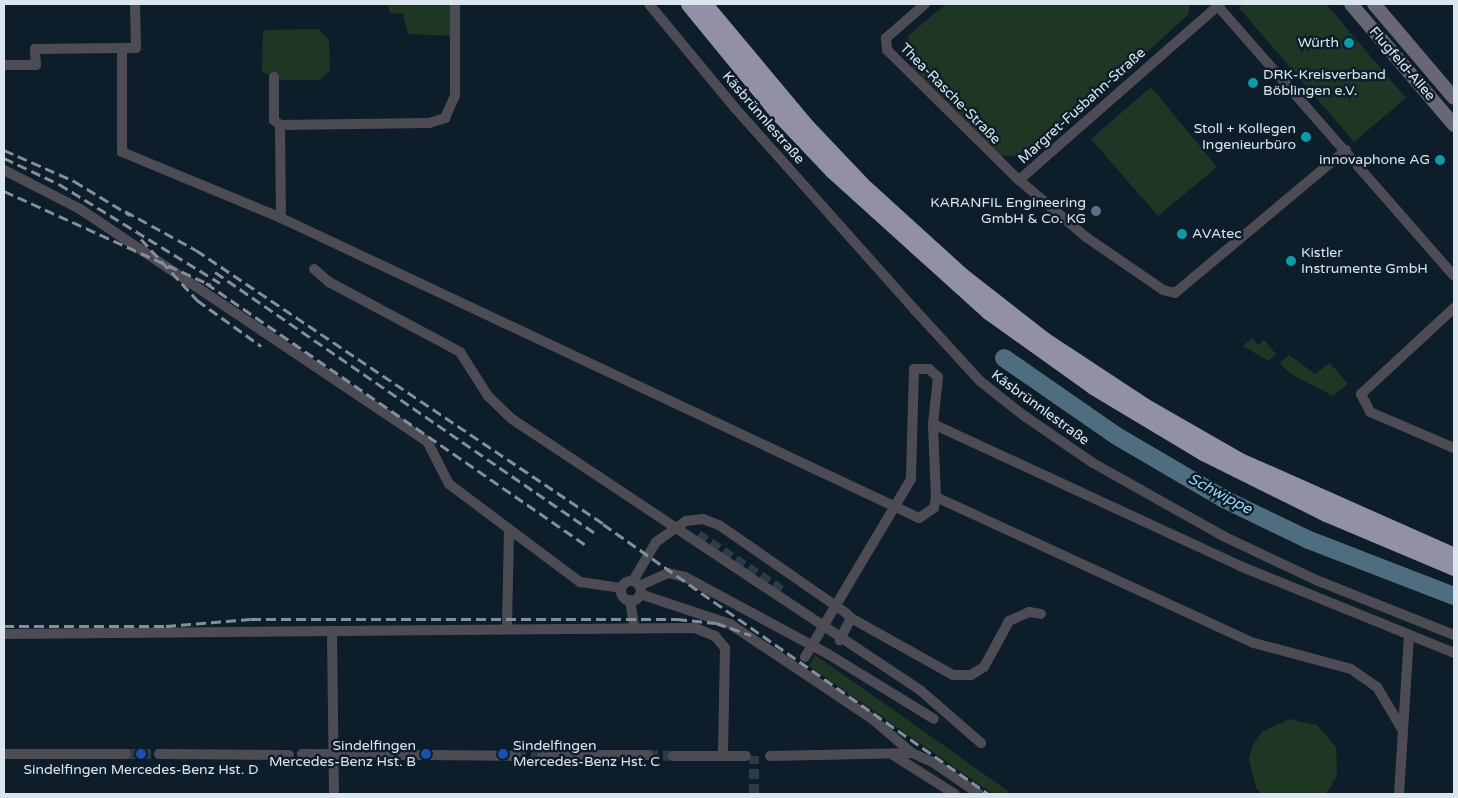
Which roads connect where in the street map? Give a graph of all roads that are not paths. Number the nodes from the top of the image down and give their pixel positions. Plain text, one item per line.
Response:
1 (135, 4) edge
2 (456, 4) edge
3 (649, 4) edge
4 (688, 4) edge
5 (705, 4) edge
6 (925, 4) edge
7 (1218, 4) edge
8 (1351, 4) edge
9 (1374, 4) edge
10 (122, 48) junction
11 (4, 65) edge
12 (274, 77) dead end
13 (1454, 98) edge
14 (280, 125) junction
15 (1454, 125) edge
16 (1346, 150) junction
17 (4, 170) edge
18 (1019, 180) junction
19 (281, 218) junction
20 (314, 269) dead end
21 (1454, 276) edge
22 (1454, 308) edge
23 (933, 424) junction
24 (1454, 448) edge
25 (936, 497) junction
26 (509, 530) junction
27 (1454, 555) edge
28 (1454, 568) edge
29 (637, 587) junction
30 (621, 588) junction
31 (781, 590) tunnel mouth
32 (630, 600) junction
33 (1041, 614) dead end
34 (851, 618) junction
35 (811, 620) junction
36 (507, 626) junction
37 (634, 626) junction
38 (332, 633) junction
39 (4, 634) edge
40 (1409, 635) junction
41 (1454, 636) edge
42 (840, 640) junction
43 (1454, 653) edge
44 (798, 669) junction
45 (934, 719) dead end
46 (1402, 729) junction
47 (982, 743) dead end
48 (912, 753) junction
49 (4, 754) edge
50 (126, 754) tunnel mouth
51 (159, 754) tunnel mouth
52 (302, 754) dead end
53 (289, 755) dead end
54 (542, 755) tunnel mouth
55 (648, 755) tunnel mouth
56 (892, 755) junction
57 (332, 756) junction
58 (516, 756) tunnel mouth
59 (673, 756) tunnel mouth
60 (722, 756) junction
61 (746, 756) dead end
62 (770, 756) dead end
63 (334, 794) edge
64 (955, 794) edge
65 (979, 794) edge
66 (1398, 794) edge

1 - 10 street
2 - 14 street
3 - 41 street, Käsbrünnlestraße
4 - 28 highway
5 - 27 highway
6 - 18 street, Thea-Rasche-Straße
7 - 16 street
7 - 18 street, Margret-Fusbahn-Straße
8 - 15 main road, Flugfeld-Allee
9 - 13 main road, Flugfeld-Allee
10 - 11 street
10 - 19 street
12 - 14 street
14 - 19 street
16 - 18 street, Margret-Fusbahn-Straße
16 - 21 street
17 - 26 street
19 - 25 street
20 - 35 street
22 - 24 street
23 - 25 street
23 - 40 street
23 - 44 street, bridge
25 - 46 street
26 - 30 street
26 - 36 street
29 - 30 street
29 - 32 street
29 - 34 street, bridge
29 - 44 street
29 - 45 street
30 - 32 street
31 - 35 street
32 - 37 street
33 - 34 street
34 - 42 street
35 - 42 street
36 - 37 street
36 - 38 street
37 - 60 street
38 - 39 street
38 - 57 street
40 - 43 street
40 - 46 street
42 - 47 street
44 - 48 street
46 - 66 street
48 - 56 street
48 - 65 street
49 - 50 street
51 - 53 street
52 - 57 street
54 - 55 street
56 - 62 street
56 - 64 street
57 - 58 street
57 - 63 street
59 - 60 street
60 - 61 street

